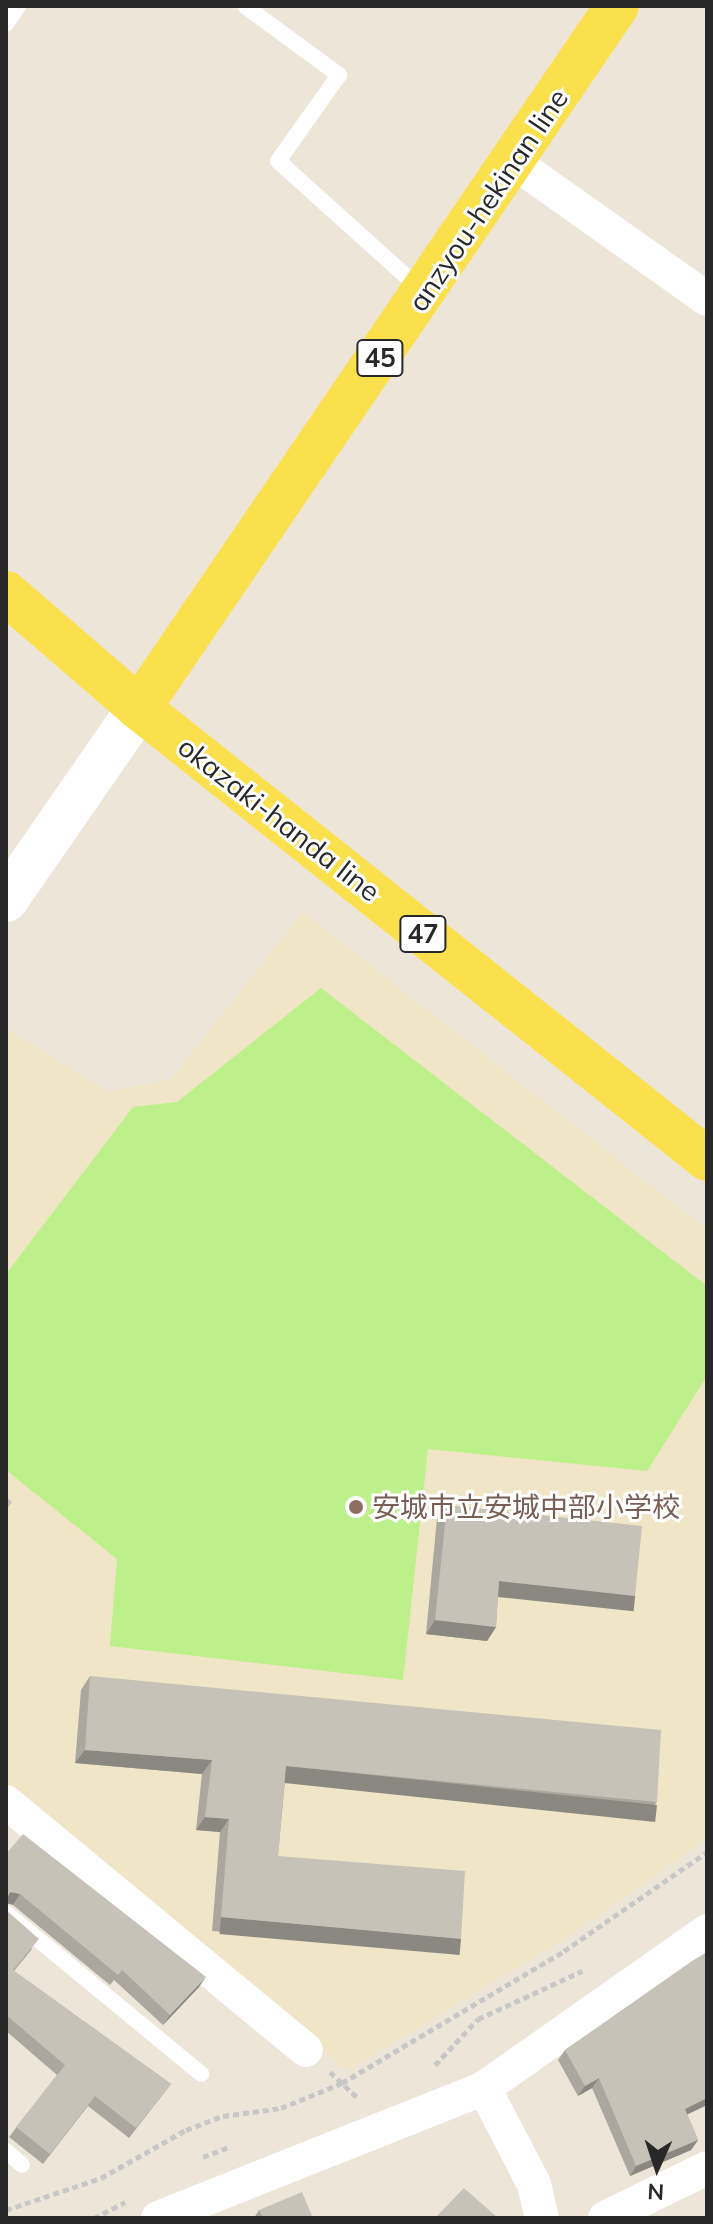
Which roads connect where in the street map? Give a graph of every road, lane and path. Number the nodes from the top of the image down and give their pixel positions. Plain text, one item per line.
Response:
1 (18, 6) edge
2 (245, 6) edge
3 (617, 6) edge
4 (6, 24) edge
5 (515, 163) junction
6 (424, 293) junction
7 (707, 299) edge
8 (6, 593) edge
9 (139, 708) junction
10 (6, 900) edge
11 (707, 1159) edge
12 (6, 1802) edge
13 (707, 1852) edge
14 (6, 1913) edge
15 (707, 1931) edge
16 (595, 1965) dead end
17 (306, 2050) joint
18 (428, 2070) dead end
19 (201, 2074) dead end
20 (342, 2083) junction
21 (484, 2088) junction
22 (354, 2110) dead end
23 (229, 2147) dead end
24 (6, 2151) edge
25 (201, 2158) dead end
26 (22, 2165) dead end
27 (707, 2168) edge
28 (146, 2208) edge
29 (6, 2210) edge
30 (94, 2218) edge
31 (542, 2218) edge
32 (605, 2218) edge

1 - 4 lane
2 - 6 lane
3 - 5 main road, anzyou-hekinan line / 45
5 - 6 main road, anzyou-hekinan line / 45
5 - 7 street
6 - 9 main road, anzyou-hekinan line / 45
8 - 9 main road, okazaki-handa line / 47
9 - 10 street
9 - 11 main road, okazaki-handa line / 47
12 - 17 street
13 - 20 path
14 - 19 lane
15 - 21 street
16 - 18 path
17 - 20 path
20 - 22 path
20 - 29 path
21 - 28 street
21 - 31 street
23 - 25 path
24 - 26 lane
27 - 32 street
28 - 30 path

